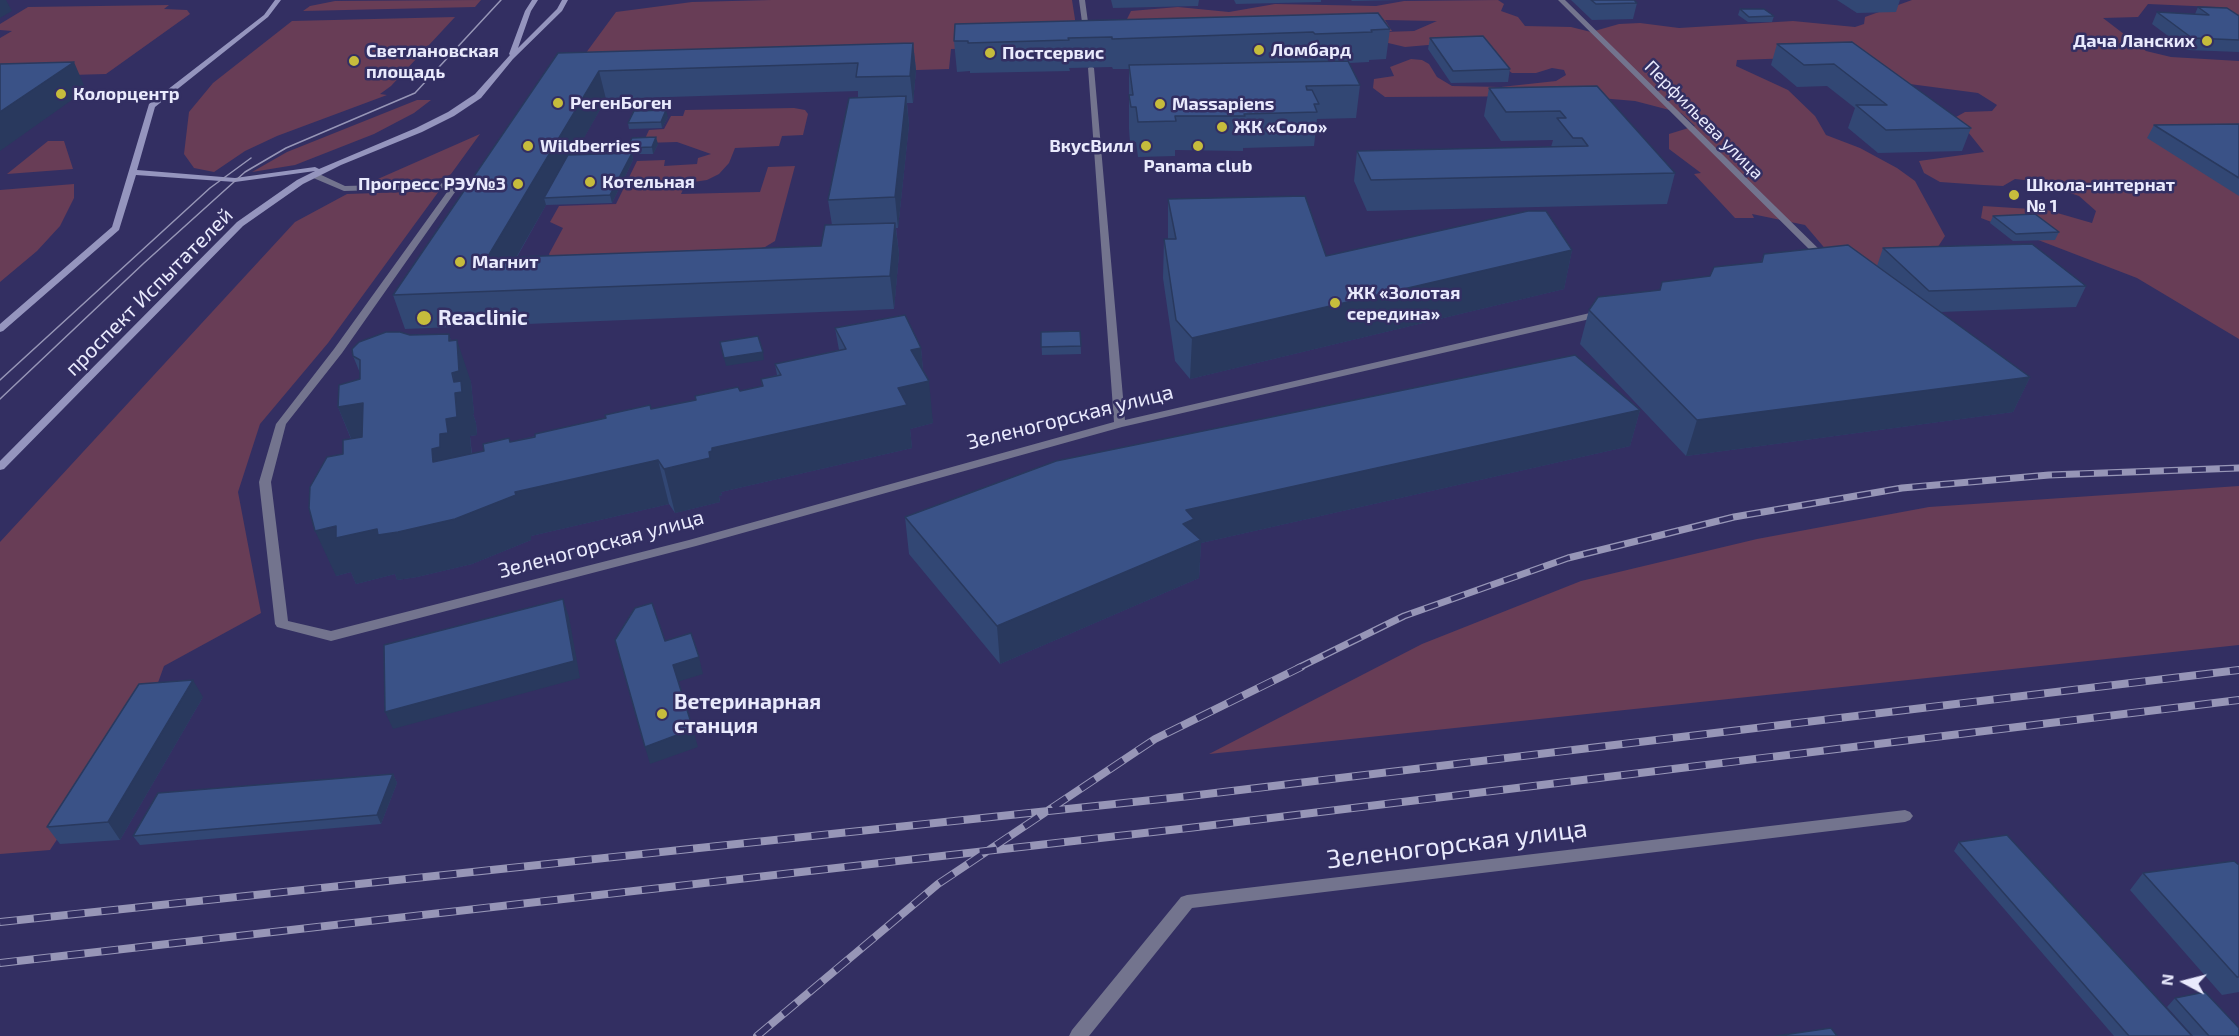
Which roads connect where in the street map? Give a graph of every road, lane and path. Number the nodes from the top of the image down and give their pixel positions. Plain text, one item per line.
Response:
1 (278, 0) edge
2 (289, 0) edge
3 (535, 0) edge
4 (565, 0) edge
5 (1082, 0) edge
6 (1561, 0) edge
7 (266, 16) junction
8 (1088, 44) edge
9 (511, 58) junction
10 (1091, 68) edge
11 (338, 163) junction
12 (132, 172) junction
13 (314, 175) junction
14 (1821, 262) edge
15 (1609, 311) edge
16 (0, 329) edge
17 (1120, 424) junction
18 (0, 467) edge
19 (1905, 816) dead end
20 (1078, 1036) edge

1 - 7 main road
2 - 7 main road
3 - 9 main road
4 - 9 main road
5 - 8 street
6 - 14 street, Перфильева улица
7 - 12 main road
9 - 11 main road
10 - 17 street
11 - 12 main road
11 - 13 main road, проспект Испытателей
12 - 16 main road
13 - 17 street, Зеленогорская улица
13 - 18 main road, проспект Испытателей
15 - 17 street, Зеленогорская улица
19 - 20 street, Зеленогорская улица

